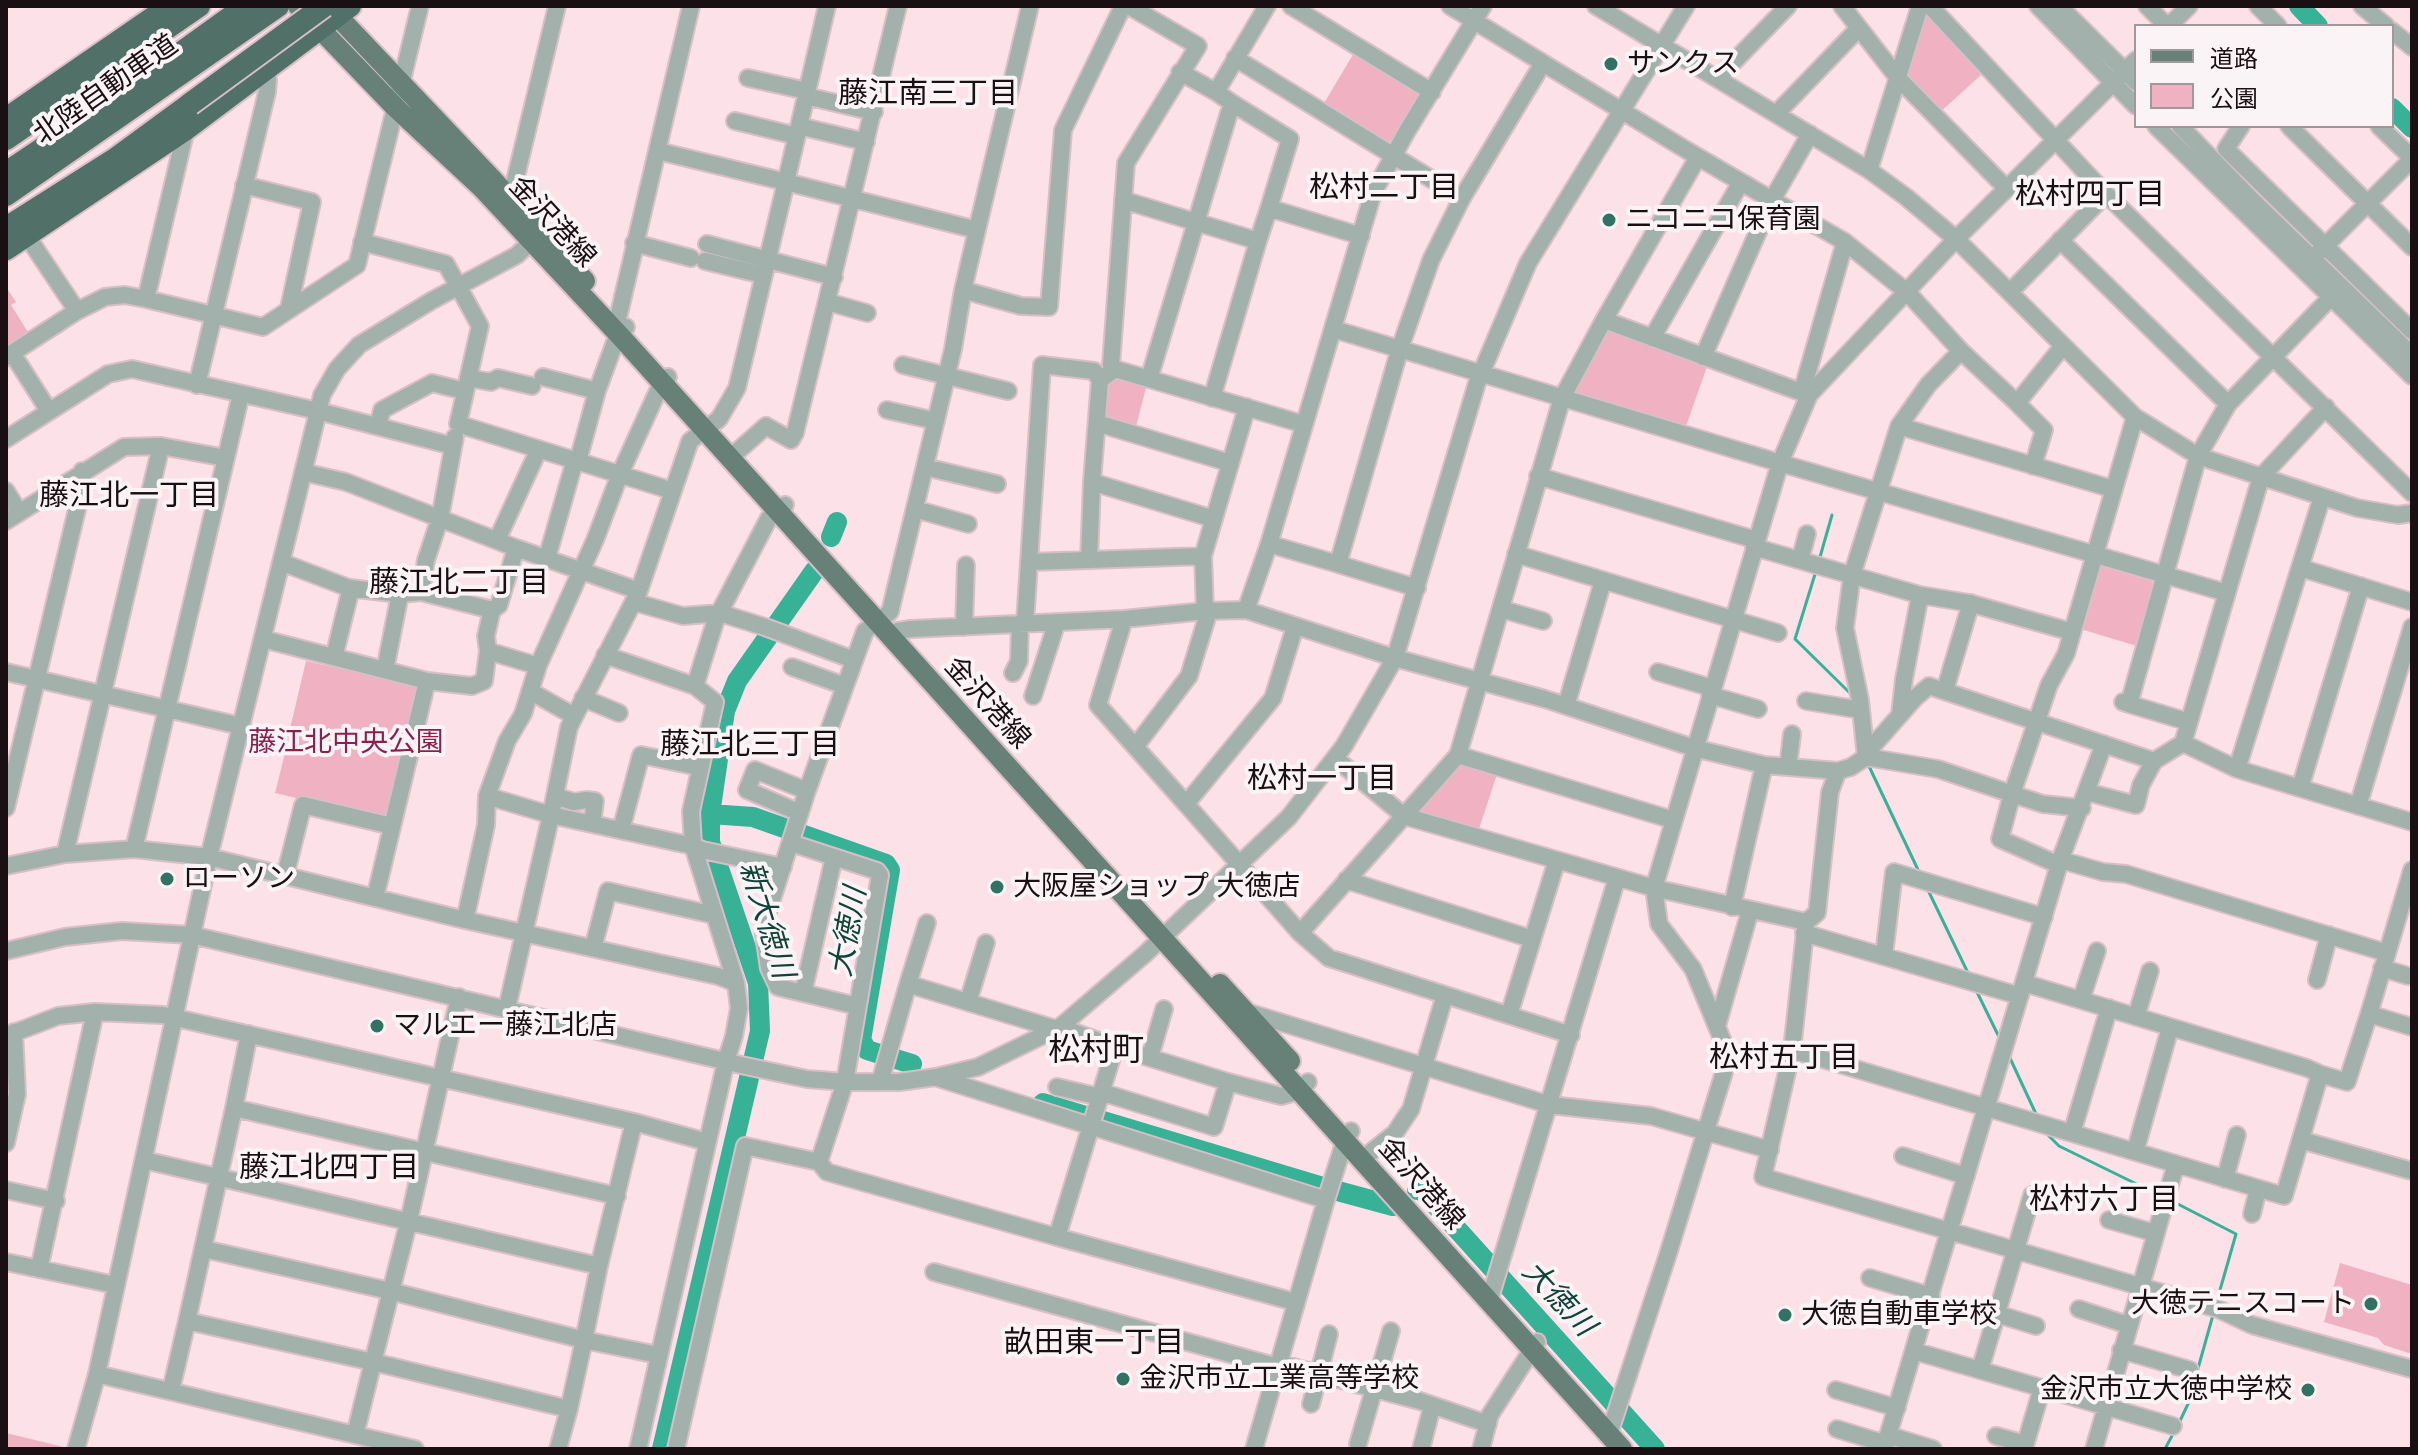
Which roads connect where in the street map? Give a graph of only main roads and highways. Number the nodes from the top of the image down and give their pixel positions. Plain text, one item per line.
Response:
1 (170, 6) edge
2 (199, 6) edge
3 (246, 6) edge
4 (278, 6) edge
5 (298, 6) edge
6 (335, 8) edge
7 (319, 29) junction
8 (6, 119) edge
9 (6, 139) edge
10 (6, 173) edge
11 (6, 195) edge
12 (6, 228) edge
13 (536, 237) junction
14 (6, 249) edge
15 (1164, 935) junction
16 (1304, 1086) junction
17 (1348, 1136) junction
18 (1494, 1285) junction
19 (1616, 1426) edge
20 (1634, 1449) edge

1 - 8 highway
2 - 9 highway
3 - 10 highway, 北陸自動車道
4 - 11 highway, 北陸自動車道
5 - 7 main road, 金沢港線
6 - 7 highway
6 - 12 highway, bridge
6 - 13 main road, 金沢港線
7 - 13 main road, 金沢港線
7 - 14 highway
13 - 15 main road, 金沢港線
15 - 16 main road, 金沢港線
15 - 16 main road, 金沢港線
16 - 17 main road, 金沢港線
17 - 18 main road, 金沢港線
17 - 18 main road, 金沢港線
18 - 19 main road, 金沢港線
19 - 20 main road, 金沢港線

